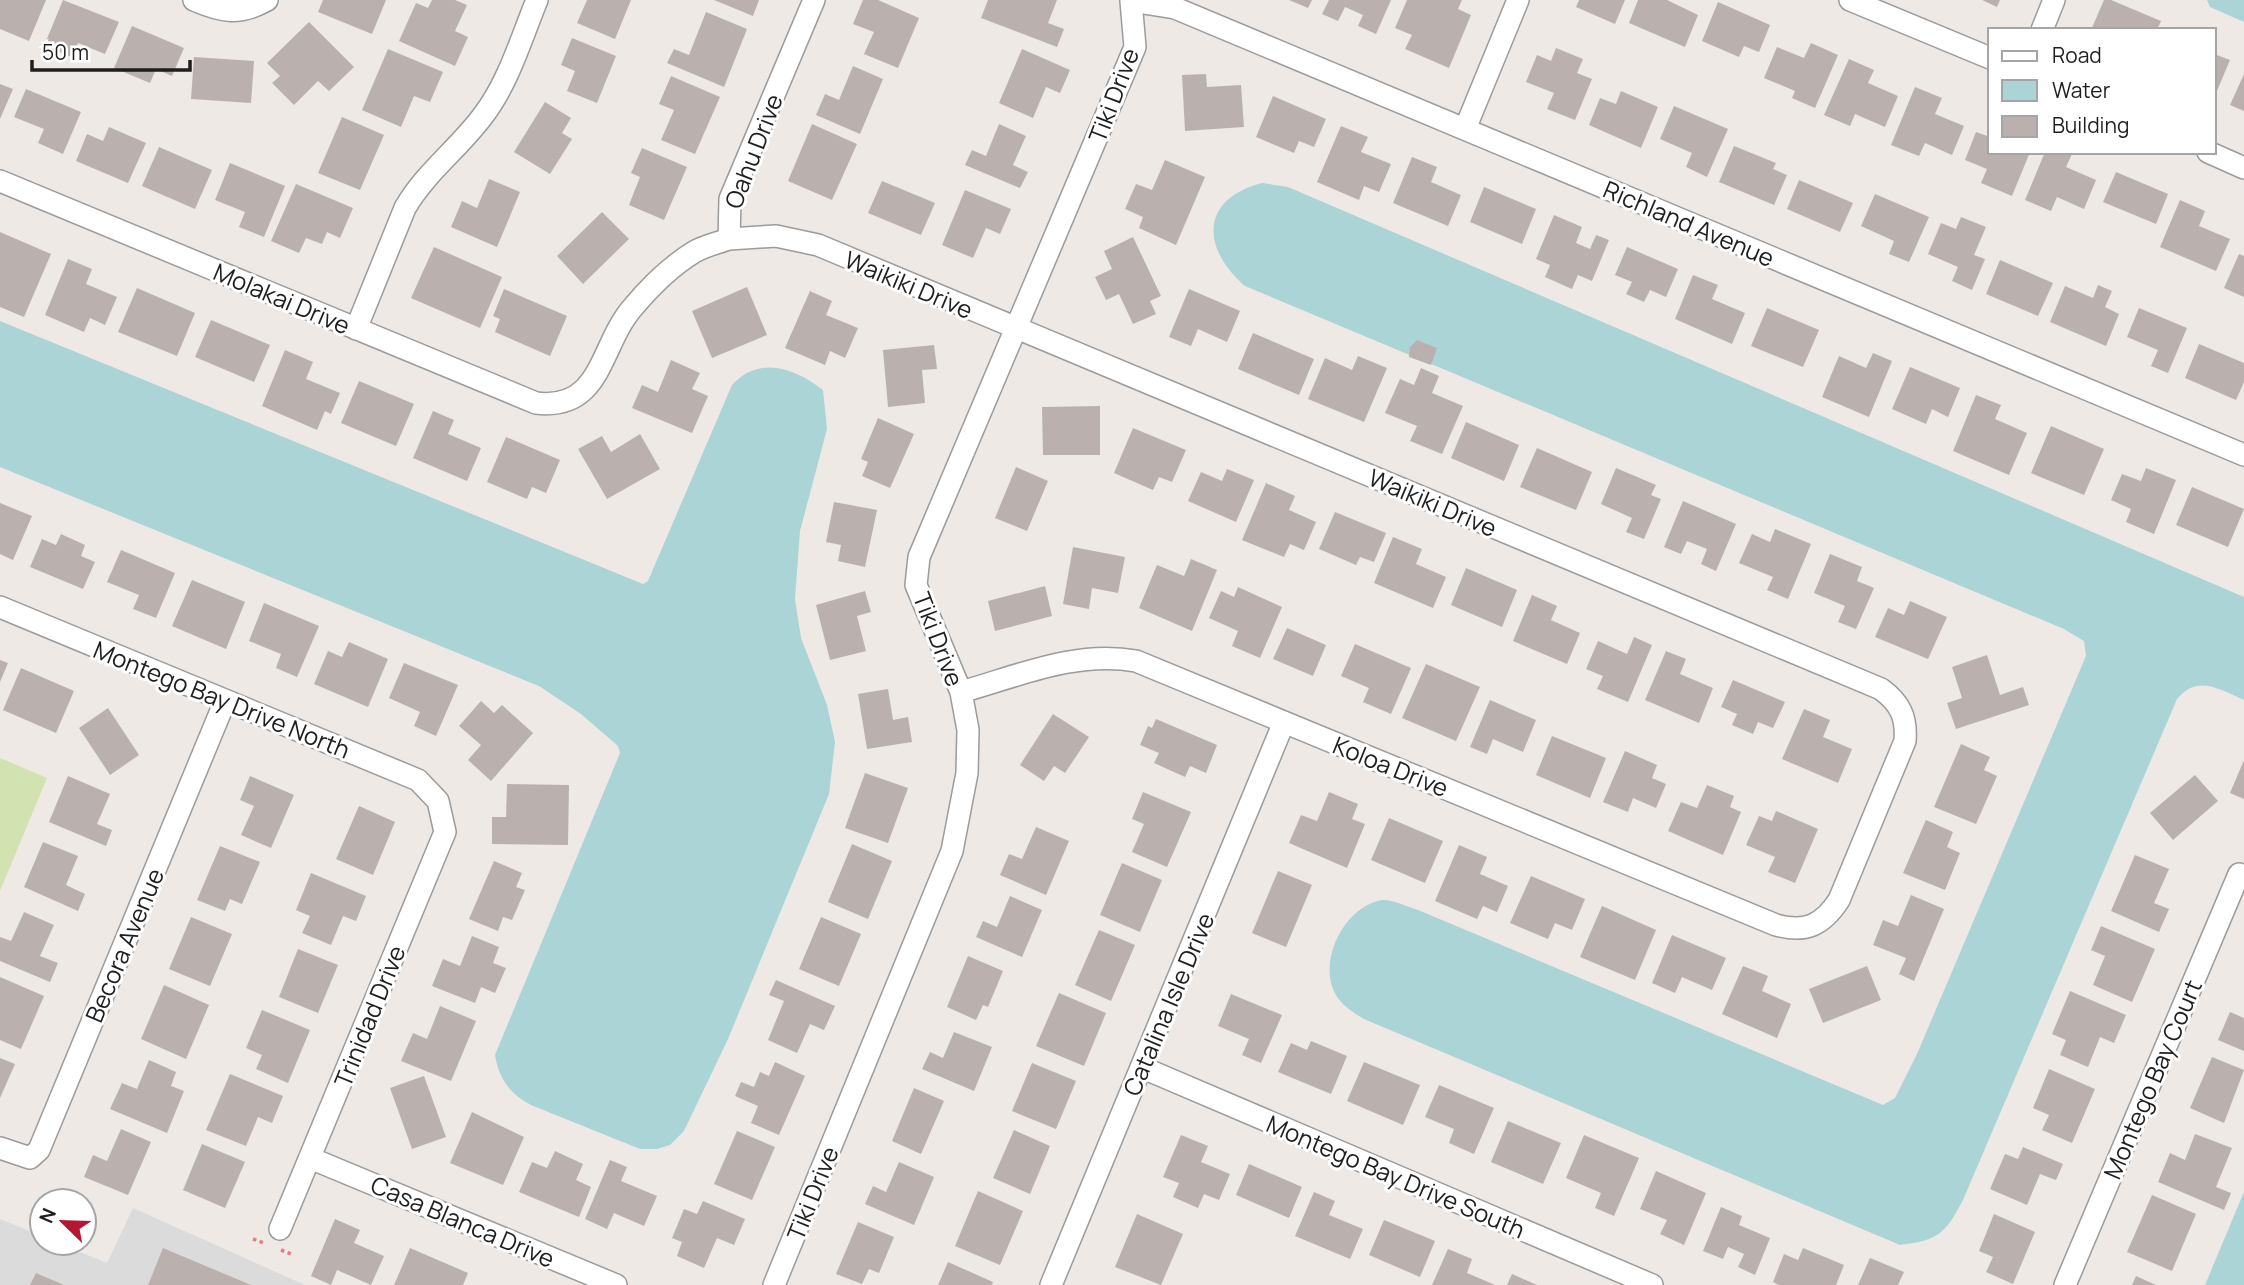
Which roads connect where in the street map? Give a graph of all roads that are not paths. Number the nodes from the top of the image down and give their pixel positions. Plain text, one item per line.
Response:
1 (194, 0) edge
2 (537, 0) edge
3 (814, 0) edge
4 (1518, 0) edge
5 (1850, 0) edge
6 (2054, 0) edge
7 (1131, 1) edge
8 (260, 4) edge
9 (2043, 28) edge
10 (1988, 57) edge
11 (1465, 129) junction
12 (2212, 154) edge
13 (2244, 168) edge
14 (0, 181) edge
15 (729, 239) junction
16 (356, 329) junction
17 (1017, 329) junction
18 (566, 401) joint
19 (2244, 455) edge
20 (0, 607) edge
21 (961, 692) junction
22 (225, 701) junction
23 (1284, 722) junction
24 (438, 801) joint
25 (2239, 874) dead end
26 (1815, 926) joint
27 (1141, 1067) junction
28 (0, 1148) edge
29 (310, 1158) junction
30 (280, 1229) dead end
31 (616, 1285) edge
32 (774, 1285) edge
33 (1051, 1285) edge
34 (1652, 1285) edge
35 (2064, 1285) edge

1 - 8 street
2 - 16 street
3 - 15 street, Oahu Drive
4 - 11 street
5 - 10 street
6 - 9 street
7 - 11 street, Richland Avenue
7 - 17 street, Tiki Drive
11 - 19 street, Richland Avenue
12 - 13 street
14 - 16 street, Molakai Drive
15 - 17 street, Waikiki Drive
15 - 18 street, Oahu Drive
16 - 18 street, Molakai Drive
17 - 21 street, Tiki Drive
17 - 26 street, Waikiki Drive
20 - 22 street, Montego Bay Drive North
21 - 23 street, Koloa Drive
21 - 32 street, Tiki Drive
22 - 24 street, Montego Bay Drive North
22 - 28 street, Becora Avenue
23 - 26 street, Koloa Drive
23 - 27 street, Catalina Isle Drive
24 - 29 street, Trinidad Drive
25 - 35 street, Montego Bay Court
27 - 33 street, Catalina Isle Drive
27 - 34 street, Montego Bay Drive South
29 - 30 street, Trinidad Drive
29 - 31 street, Casa Blanca Drive

